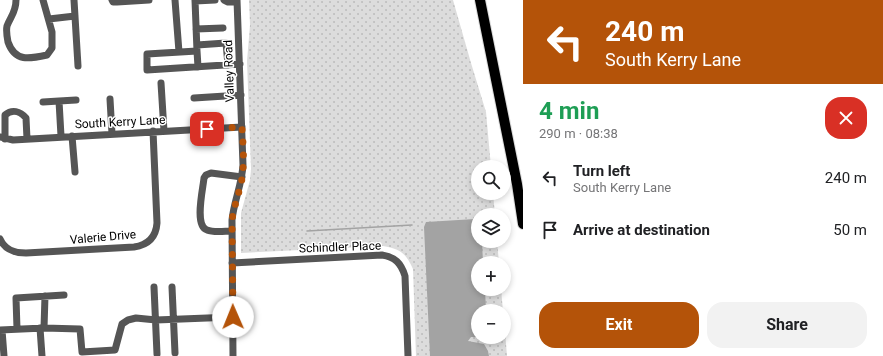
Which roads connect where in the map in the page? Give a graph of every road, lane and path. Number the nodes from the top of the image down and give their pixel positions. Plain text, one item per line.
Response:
1 (16, 0) edge
2 (43, 0) edge
3 (74, 0) edge
4 (112, 0) edge
5 (140, 0) edge
6 (150, 0) edge
7 (175, 0) edge
8 (195, 0) edge
9 (215, 0) edge
10 (224, 0) edge
11 (480, 0) edge
12 (237, 1) edge
13 (75, 16) junction
14 (49, 19) junction
15 (223, 28) dead end
16 (196, 29) junction
17 (197, 48) junction
18 (179, 52) junction
19 (240, 64) junction
20 (228, 65) junction
21 (78, 66) dead end
22 (198, 67) junction
23 (161, 83) dead end
24 (241, 95) junction
25 (110, 98) dead end
26 (194, 98) dead end
27 (76, 100) dead end
28 (60, 101) junction
29 (43, 102) dead end
30 (242, 127) junction
31 (153, 131) junction
32 (164, 131) junction
33 (112, 134) junction
34 (61, 136) junction
35 (72, 136) junction
36 (2, 139) edge
37 (27, 139) junction
38 (75, 172) dead end
39 (242, 177) junction
40 (523, 224) edge
41 (232, 231) junction
42 (0, 239) edge
43 (232, 263) junction
44 (154, 287) dead end
45 (172, 288) dead end
46 (64, 295) dead end
47 (45, 296) junction
48 (233, 317) junction
49 (174, 319) junction
50 (156, 320) junction
51 (42, 328) junction
52 (17, 329) junction
53 (1, 330) edge
54 (175, 353) dead end
55 (157, 354) dead end
56 (4, 356) edge
57 (42, 356) edge
58 (233, 356) edge
59 (408, 356) edge

1 - 14 street
2 - 14 street
3 - 13 street
4 - 5 street
5 - 6 street
7 - 18 street
8 - 9 street
8 - 16 street
10 - 12 street
11 - 40 highway
12 - 19 street, Valley Road
13 - 14 street
13 - 21 street
15 - 16 street
16 - 17 street
17 - 18 street
17 - 20 street
17 - 22 street
18 - 22 street
19 - 20 street
19 - 24 street, Valley Road
20 - 22 street
23 - 32 street
24 - 26 street
24 - 30 street, Valley Road
25 - 33 street
27 - 28 street
28 - 29 street
28 - 34 street
30 - 32 street, South Kerry Lane
30 - 39 street, Valley Road
31 - 32 street, South Kerry Lane
31 - 33 street, South Kerry Lane
31 - 42 street, Valerie Drive
33 - 35 street, South Kerry Lane
34 - 35 street, South Kerry Lane
34 - 37 street, South Kerry Lane
35 - 38 street
36 - 37 street, South Kerry Lane
36 - 37 street
39 - 41 street, Valley Road
39 - 41 street
41 - 43 street, Valley Road
43 - 48 street, Valley Road
43 - 59 street, Schindler Place
44 - 50 street
45 - 49 street
46 - 47 street
47 - 51 street
47 - 52 street
48 - 49 street
48 - 58 street, Valley Road
49 - 50 street
49 - 54 street
50 - 51 street
50 - 55 street
51 - 52 street
51 - 57 street
52 - 53 street
53 - 56 street

